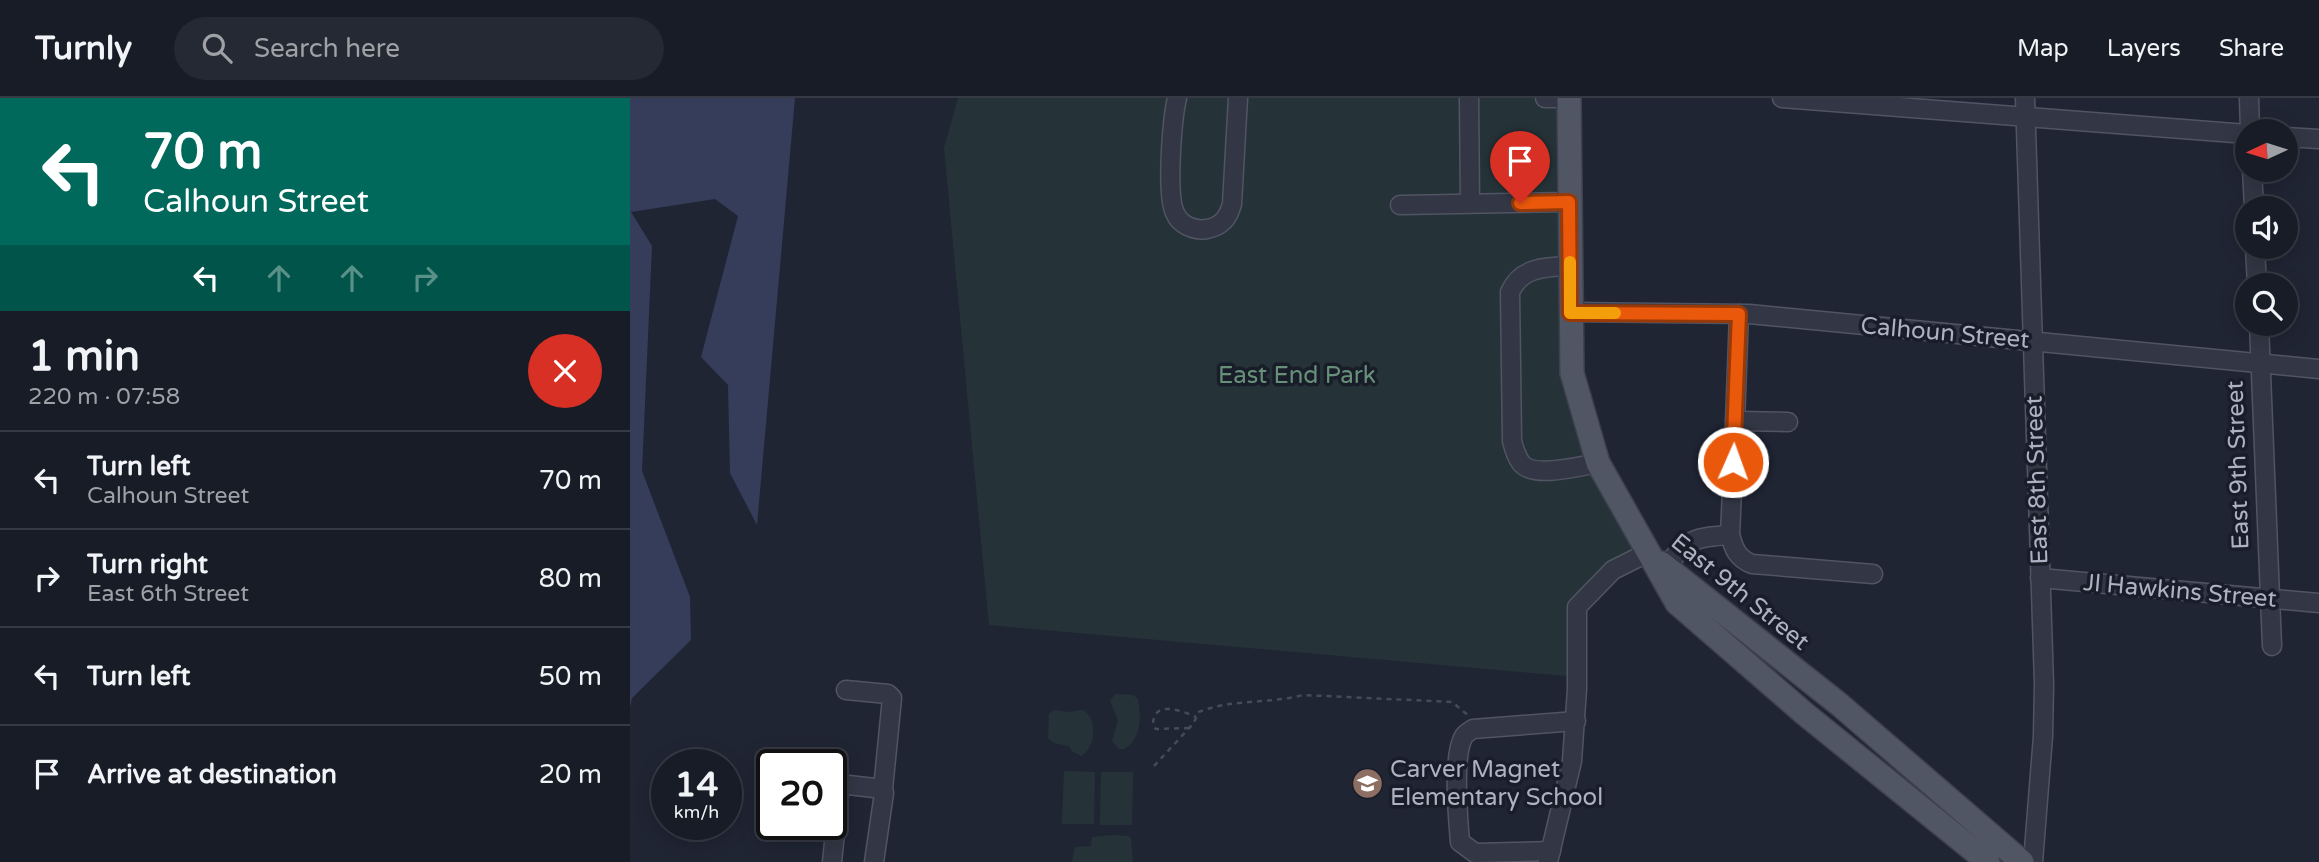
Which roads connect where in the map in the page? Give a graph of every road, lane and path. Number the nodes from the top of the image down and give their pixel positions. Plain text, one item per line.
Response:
1 (1177, 98) edge
2 (1238, 98) edge
3 (1469, 98) edge
4 (1545, 98) edge
5 (1569, 98) edge
6 (1782, 98) edge
7 (2249, 98) edge
8 (2025, 107) edge
9 (2249, 119) edge
10 (2235, 130) edge
11 (2298, 138) edge
12 (2319, 139) edge
13 (1569, 202) junction
14 (1470, 203) junction
15 (1400, 205) dead end
16 (1570, 266) junction
17 (1570, 313) junction
18 (1739, 314) junction
19 (2259, 336) edge
20 (2033, 341) junction
21 (2260, 363) junction
22 (2319, 369) edge
23 (1735, 421) junction
24 (1788, 422) dead end
25 (1598, 463) junction
26 (1730, 535) junction
27 (1648, 552) junction
28 (1666, 567) junction
29 (1873, 574) dead end
30 (2040, 578) junction
31 (2270, 599) junction
32 (2319, 603) edge
33 (2272, 646) dead end
34 (846, 690) dead end
35 (1196, 717) junction
36 (1576, 721) junction
37 (1190, 728) junction
38 (1473, 729) junction
39 (1154, 766) dead end
40 (847, 784) edge
41 (883, 789) junction
42 (832, 840) edge
43 (1549, 857) edge
44 (831, 862) edge
45 (874, 862) edge
46 (1988, 862) edge
47 (2022, 862) edge
48 (2033, 862) edge

1 - 2 street
3 - 14 street
4 - 5 street
5 - 13 main road
6 - 8 street
7 - 9 street
8 - 10 street
8 - 20 street, East 8th Street
11 - 12 street
13 - 14 street
13 - 16 main road
14 - 15 street
16 - 17 main road
16 - 25 street
17 - 18 street, Calhoun Street
17 - 25 main road
18 - 20 street, Calhoun Street
18 - 23 street
19 - 21 street, East 9th Street
20 - 21 street, Calhoun Street
20 - 30 street, East 8th Street
21 - 22 street, Calhoun Street
21 - 31 street, East 9th Street
23 - 24 street
23 - 26 street
25 - 27 main road
26 - 28 street
26 - 29 street
27 - 28 main road, East 9th Street
27 - 36 street
27 - 46 main road, East 9th Street
28 - 47 main road, East 9th Street
30 - 31 street, Jl Hawkins Street
30 - 48 street, East 8th Street
31 - 32 street, Jl Hawkins Street
31 - 33 street, East 9th Street
34 - 41 street
35 - 37 path
35 - 37 path
35 - 38 path
36 - 38 street
36 - 43 street
37 - 39 path
38 - 43 street
40 - 41 street
41 - 45 street
42 - 44 street

